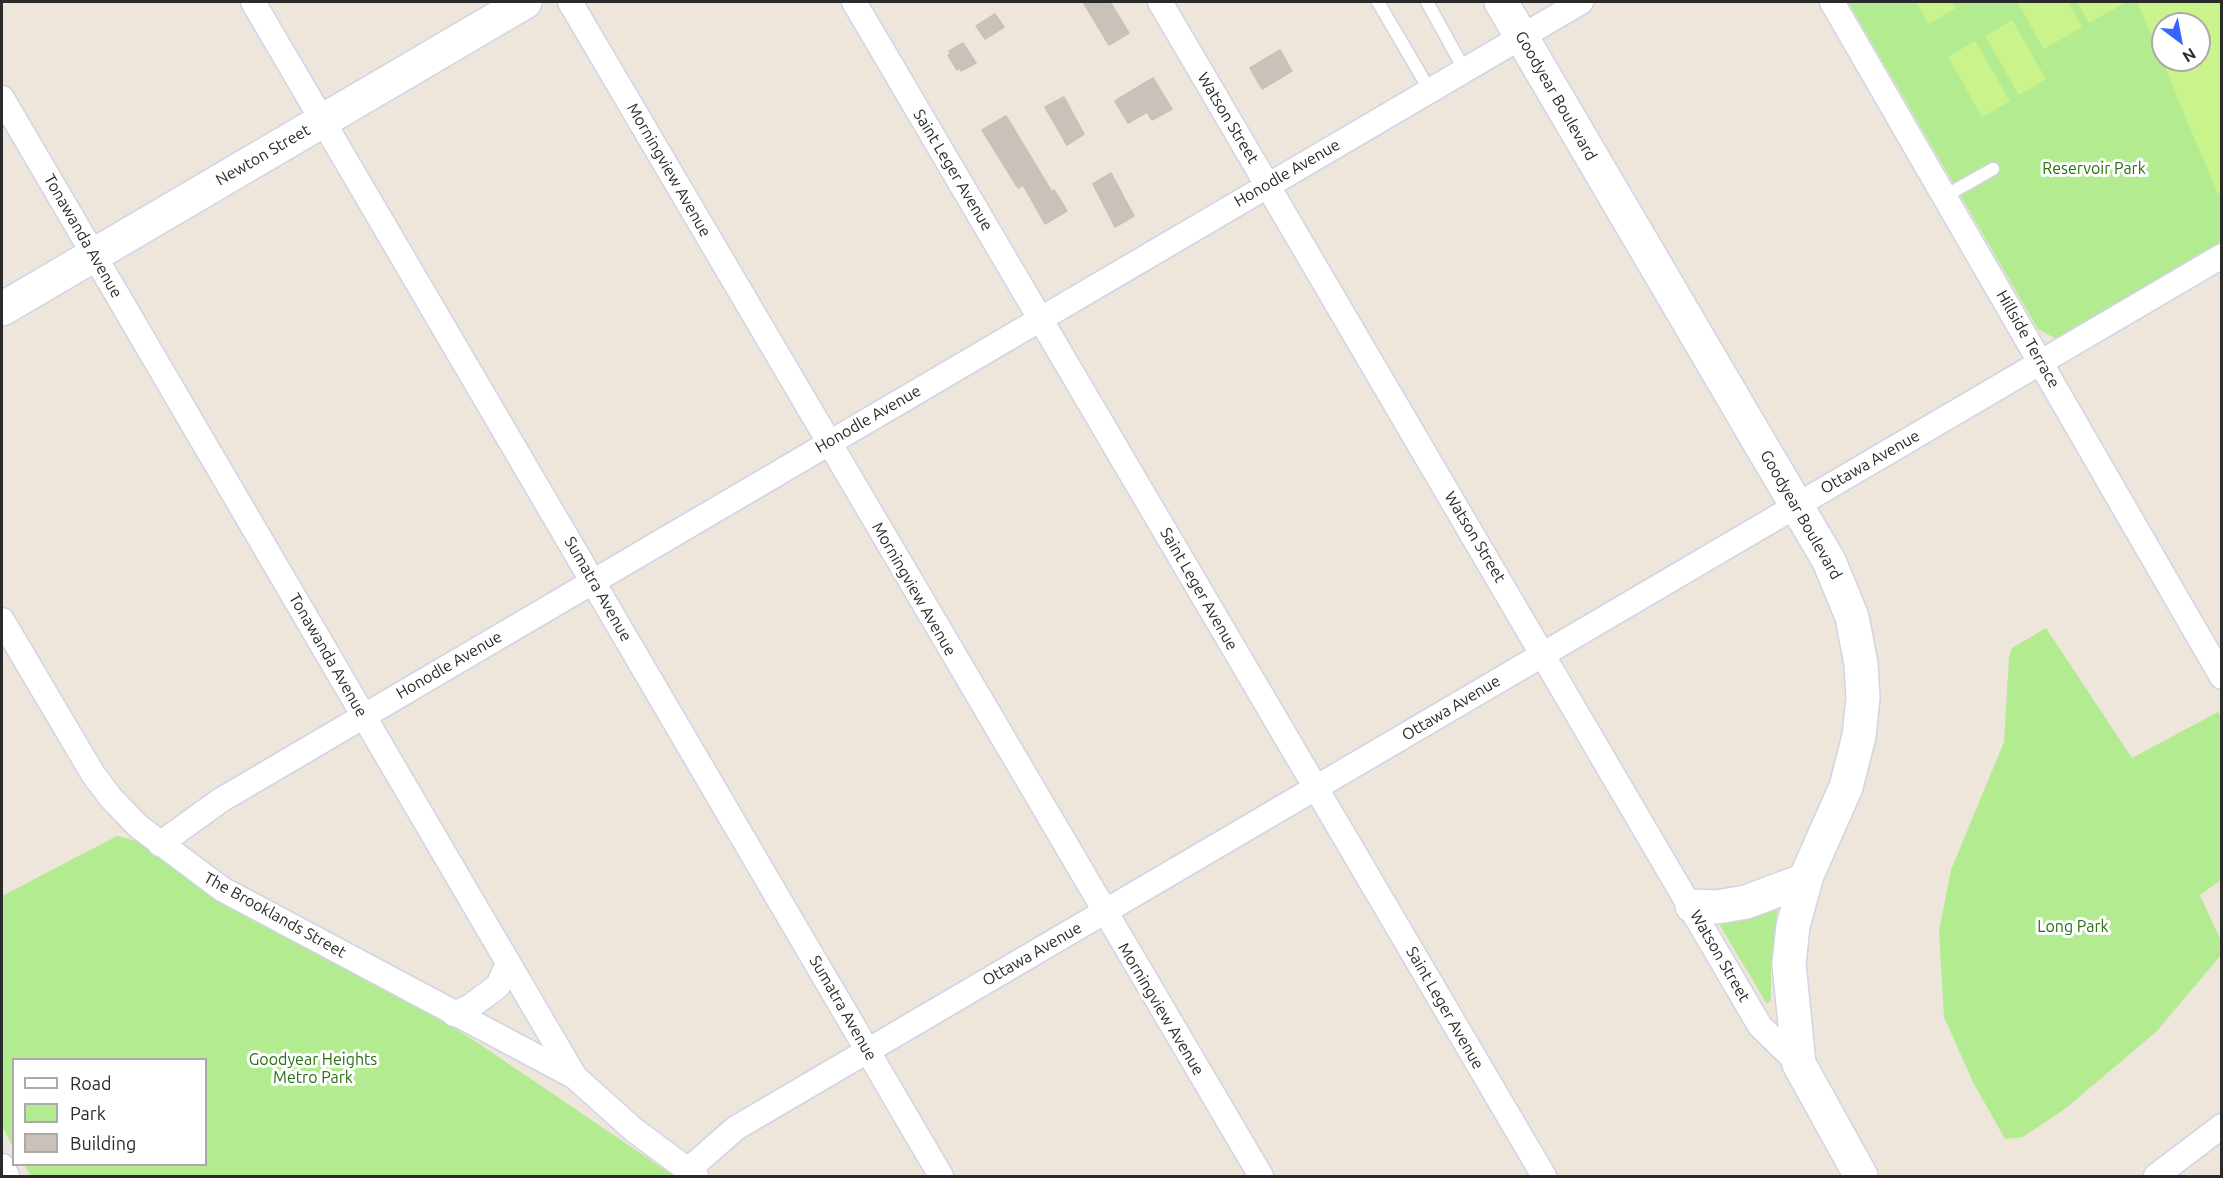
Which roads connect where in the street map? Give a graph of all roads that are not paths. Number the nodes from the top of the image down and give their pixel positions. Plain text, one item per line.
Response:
1 (253, 2) edge
2 (525, 2) edge
3 (570, 2) edge
4 (854, 2) edge
5 (1160, 2) edge
6 (1378, 2) edge
7 (1427, 2) edge
8 (1501, 2) edge
9 (1581, 2) edge
10 (1832, 2) edge
11 (1521, 35) junction
12 (1464, 69) junction
13 (1429, 89) junction
14 (2, 98) edge
15 (322, 121) junction
16 (1993, 169) dead end
17 (1267, 184) junction
18 (1945, 196) junction
19 (94, 254) junction
20 (2222, 256) edge
21 (2, 309) edge
22 (1040, 317) junction
23 (2041, 361) junction
24 (828, 441) junction
25 (1796, 505) junction
26 (594, 580) junction
27 (2, 620) edge
28 (1543, 653) junction
29 (2222, 677) edge
30 (363, 716) junction
31 (1316, 788) junction
32 (160, 844) junction
33 (1805, 880) junction
34 (1692, 906) junction
35 (1104, 913) junction
36 (508, 963) junction
37 (454, 1014) junction
38 (868, 1051) junction
39 (1799, 1064) junction
40 (575, 1077) junction
41 (2222, 1126) edge
42 (2, 1166) edge
43 (692, 1173) edge
44 (7, 1176) edge
45 (941, 1176) edge
46 (1261, 1176) edge
47 (1544, 1176) edge
48 (1861, 1176) edge
49 (2156, 1176) edge

1 - 15 street, Sumatra Avenue
2 - 15 street, Newton Street
3 - 24 street, Morningview Avenue
4 - 22 street, Saint Leger Avenue
5 - 17 street, Watson Street
6 - 13 lane
7 - 12 lane
8 - 11 street, Goodyear Boulevard
9 - 11 street, Honodle Avenue
10 - 18 street, Hillside Terrace
11 - 12 street, Honodle Avenue
11 - 25 street, Goodyear Boulevard
12 - 13 street, Honodle Avenue
13 - 17 street, Honodle Avenue
14 - 19 street, Tonawanda Avenue
15 - 19 street, Newton Street
15 - 26 street, Sumatra Avenue
16 - 18 lane
17 - 22 street, Honodle Avenue
17 - 28 street, Watson Street
18 - 23 street, Hillside Terrace
19 - 21 street, Newton Street
19 - 30 street, Tonawanda Avenue
20 - 23 street, Ottawa Avenue
22 - 24 street, Honodle Avenue
22 - 31 street, Saint Leger Avenue
23 - 25 street, Ottawa Avenue
23 - 29 street, Hillside Terrace
24 - 26 street, Honodle Avenue
24 - 35 street, Morningview Avenue
25 - 28 street, Ottawa Avenue
25 - 33 street, Goodyear Boulevard
26 - 30 street, Honodle Avenue
26 - 38 street, Sumatra Avenue
27 - 32 street, The Brooklands Street
28 - 31 street, Ottawa Avenue
28 - 34 street, Watson Street
30 - 32 street, Honodle Avenue
30 - 36 street, Tonawanda Avenue
31 - 35 street, Ottawa Avenue
31 - 47 street, Saint Leger Avenue
32 - 37 street, The Brooklands Street
33 - 34 street
33 - 39 street, Goodyear Boulevard
34 - 39 street, Watson Street
35 - 38 street, Ottawa Avenue
35 - 46 street, Morningview Avenue
36 - 37 street
36 - 40 street, Tonawanda Avenue
37 - 40 street, The Brooklands Street
38 - 43 street, Ottawa Avenue
38 - 45 street, Sumatra Avenue
39 - 48 street, Goodyear Boulevard
40 - 43 street, Tonawanda Avenue
41 - 49 street
42 - 44 street

